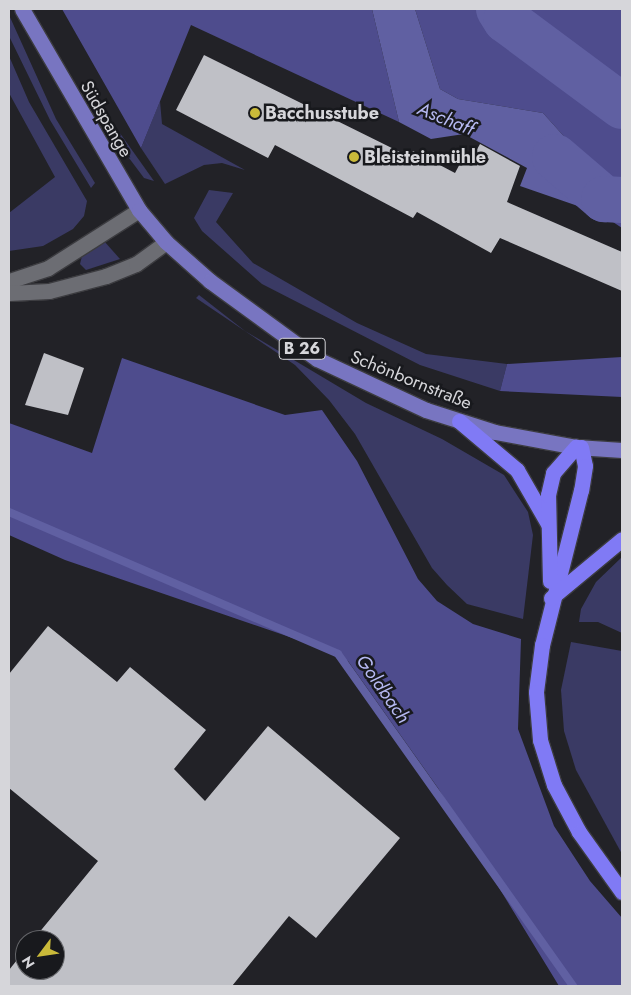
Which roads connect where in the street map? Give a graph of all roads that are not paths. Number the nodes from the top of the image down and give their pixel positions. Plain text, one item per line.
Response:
1 (22, 9) edge
2 (139, 210) junction
3 (166, 242) junction
4 (9, 281) edge
5 (9, 293) edge
6 (460, 421) junction
7 (579, 447) junction
8 (622, 450) edge
9 (548, 526) junction
10 (622, 539) edge
11 (551, 598) junction
12 (622, 892) edge

1 - 2 main road, Südspange / B 26
2 - 3 main road, Südspange / B 26
2 - 4 street
3 - 5 street
3 - 6 main road, Schönbornstraße / B 26
6 - 7 main road, Schönbornstraße / B 26
6 - 9 highway
7 - 8 main road, Schönbornstraße / B 26
7 - 9 highway
7 - 11 highway
9 - 11 highway
10 - 11 highway
11 - 12 highway

